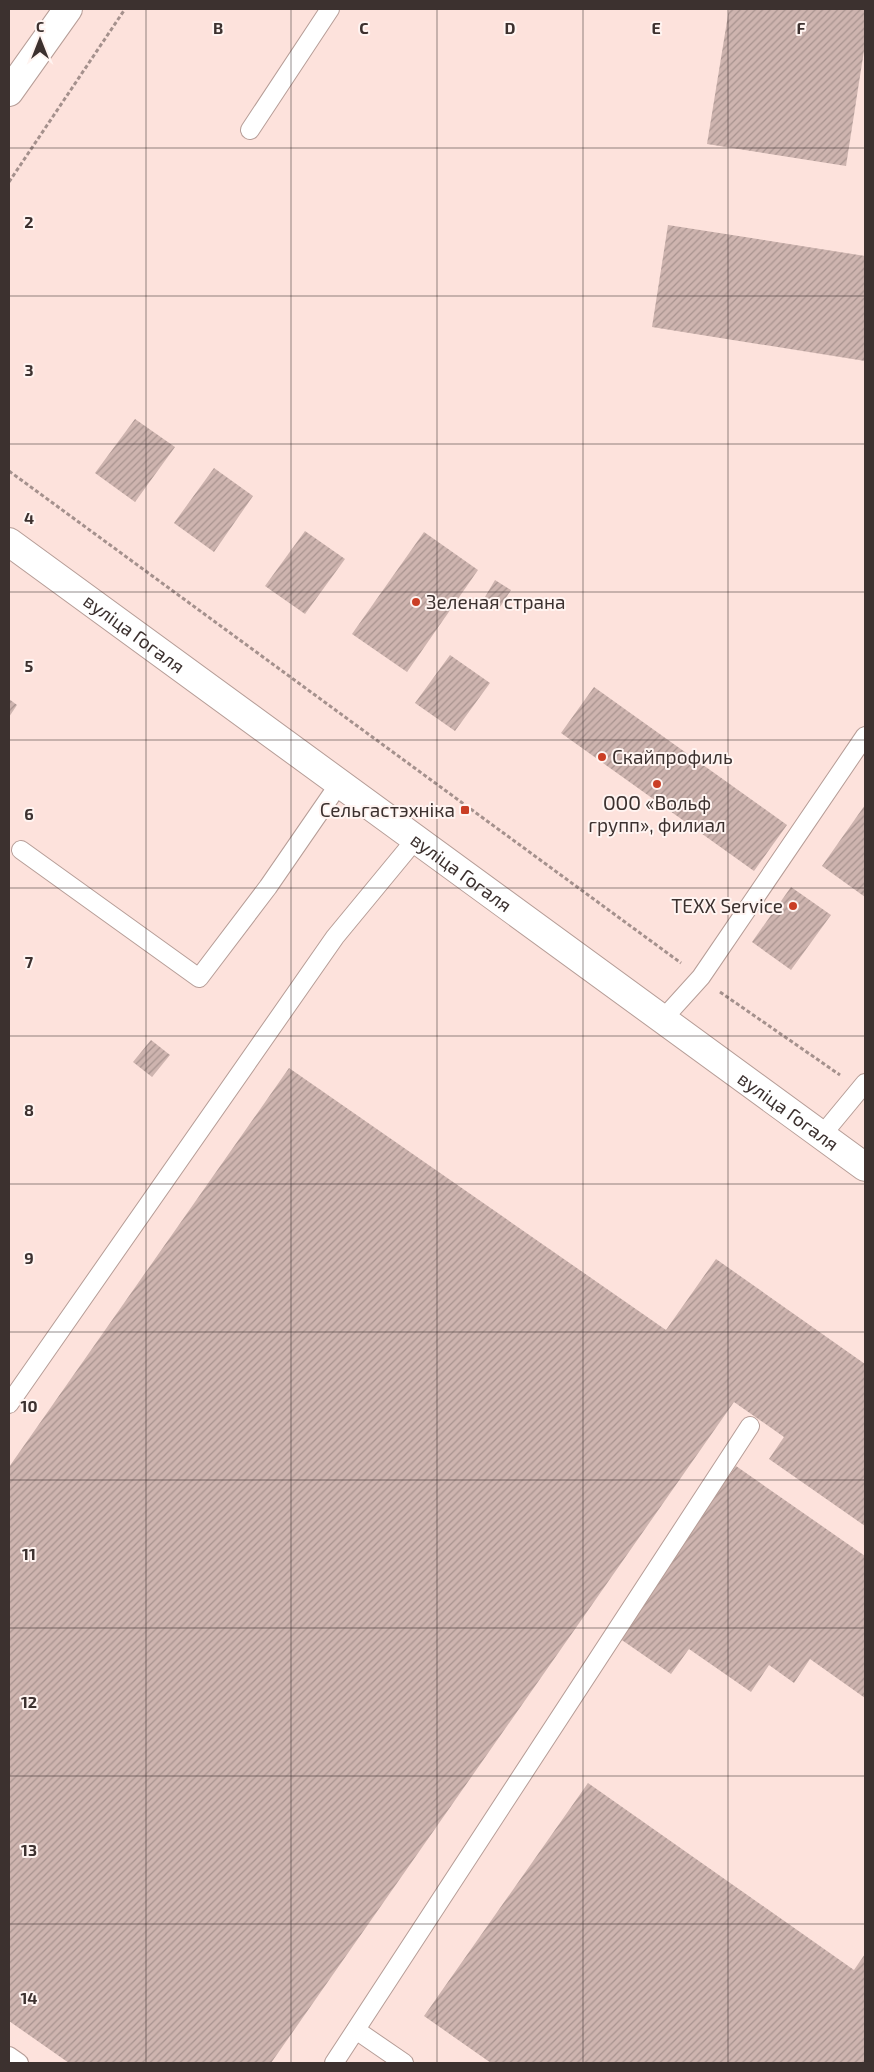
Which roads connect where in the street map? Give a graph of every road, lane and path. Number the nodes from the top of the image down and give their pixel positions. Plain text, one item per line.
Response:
1 (68, 9) edge
2 (125, 9) edge
3 (330, 9) edge
4 (9, 92) edge
5 (250, 130) dead end
6 (9, 182) edge
7 (9, 471) edge
8 (9, 542) edge
9 (865, 736) edge
10 (339, 784) junction
11 (415, 840) junction
12 (21, 850) dead end
13 (701, 978) junction
14 (663, 1019) junction
15 (862, 1086) edge
16 (822, 1135) junction
17 (865, 1167) edge
18 (9, 1404) edge
19 (750, 1426) dead end
20 (356, 2030) junction
21 (9, 2056) edge
22 (19, 2063) edge
23 (334, 2063) edge
24 (404, 2063) edge

1 - 4 main road
2 - 6 path
3 - 5 lane
7 - 13 path
8 - 10 main road, вуліца Гогаля
9 - 13 lane
10 - 11 main road, вуліца Гогаля
10 - 12 lane
11 - 14 main road, вуліца Гогаля
11 - 18 lane
13 - 14 lane
13 - 15 path
14 - 16 main road, вуліца Гогаля
15 - 16 lane
16 - 17 main road, вуліца Гогаля
19 - 20 lane
20 - 23 lane
20 - 24 lane
21 - 22 lane

